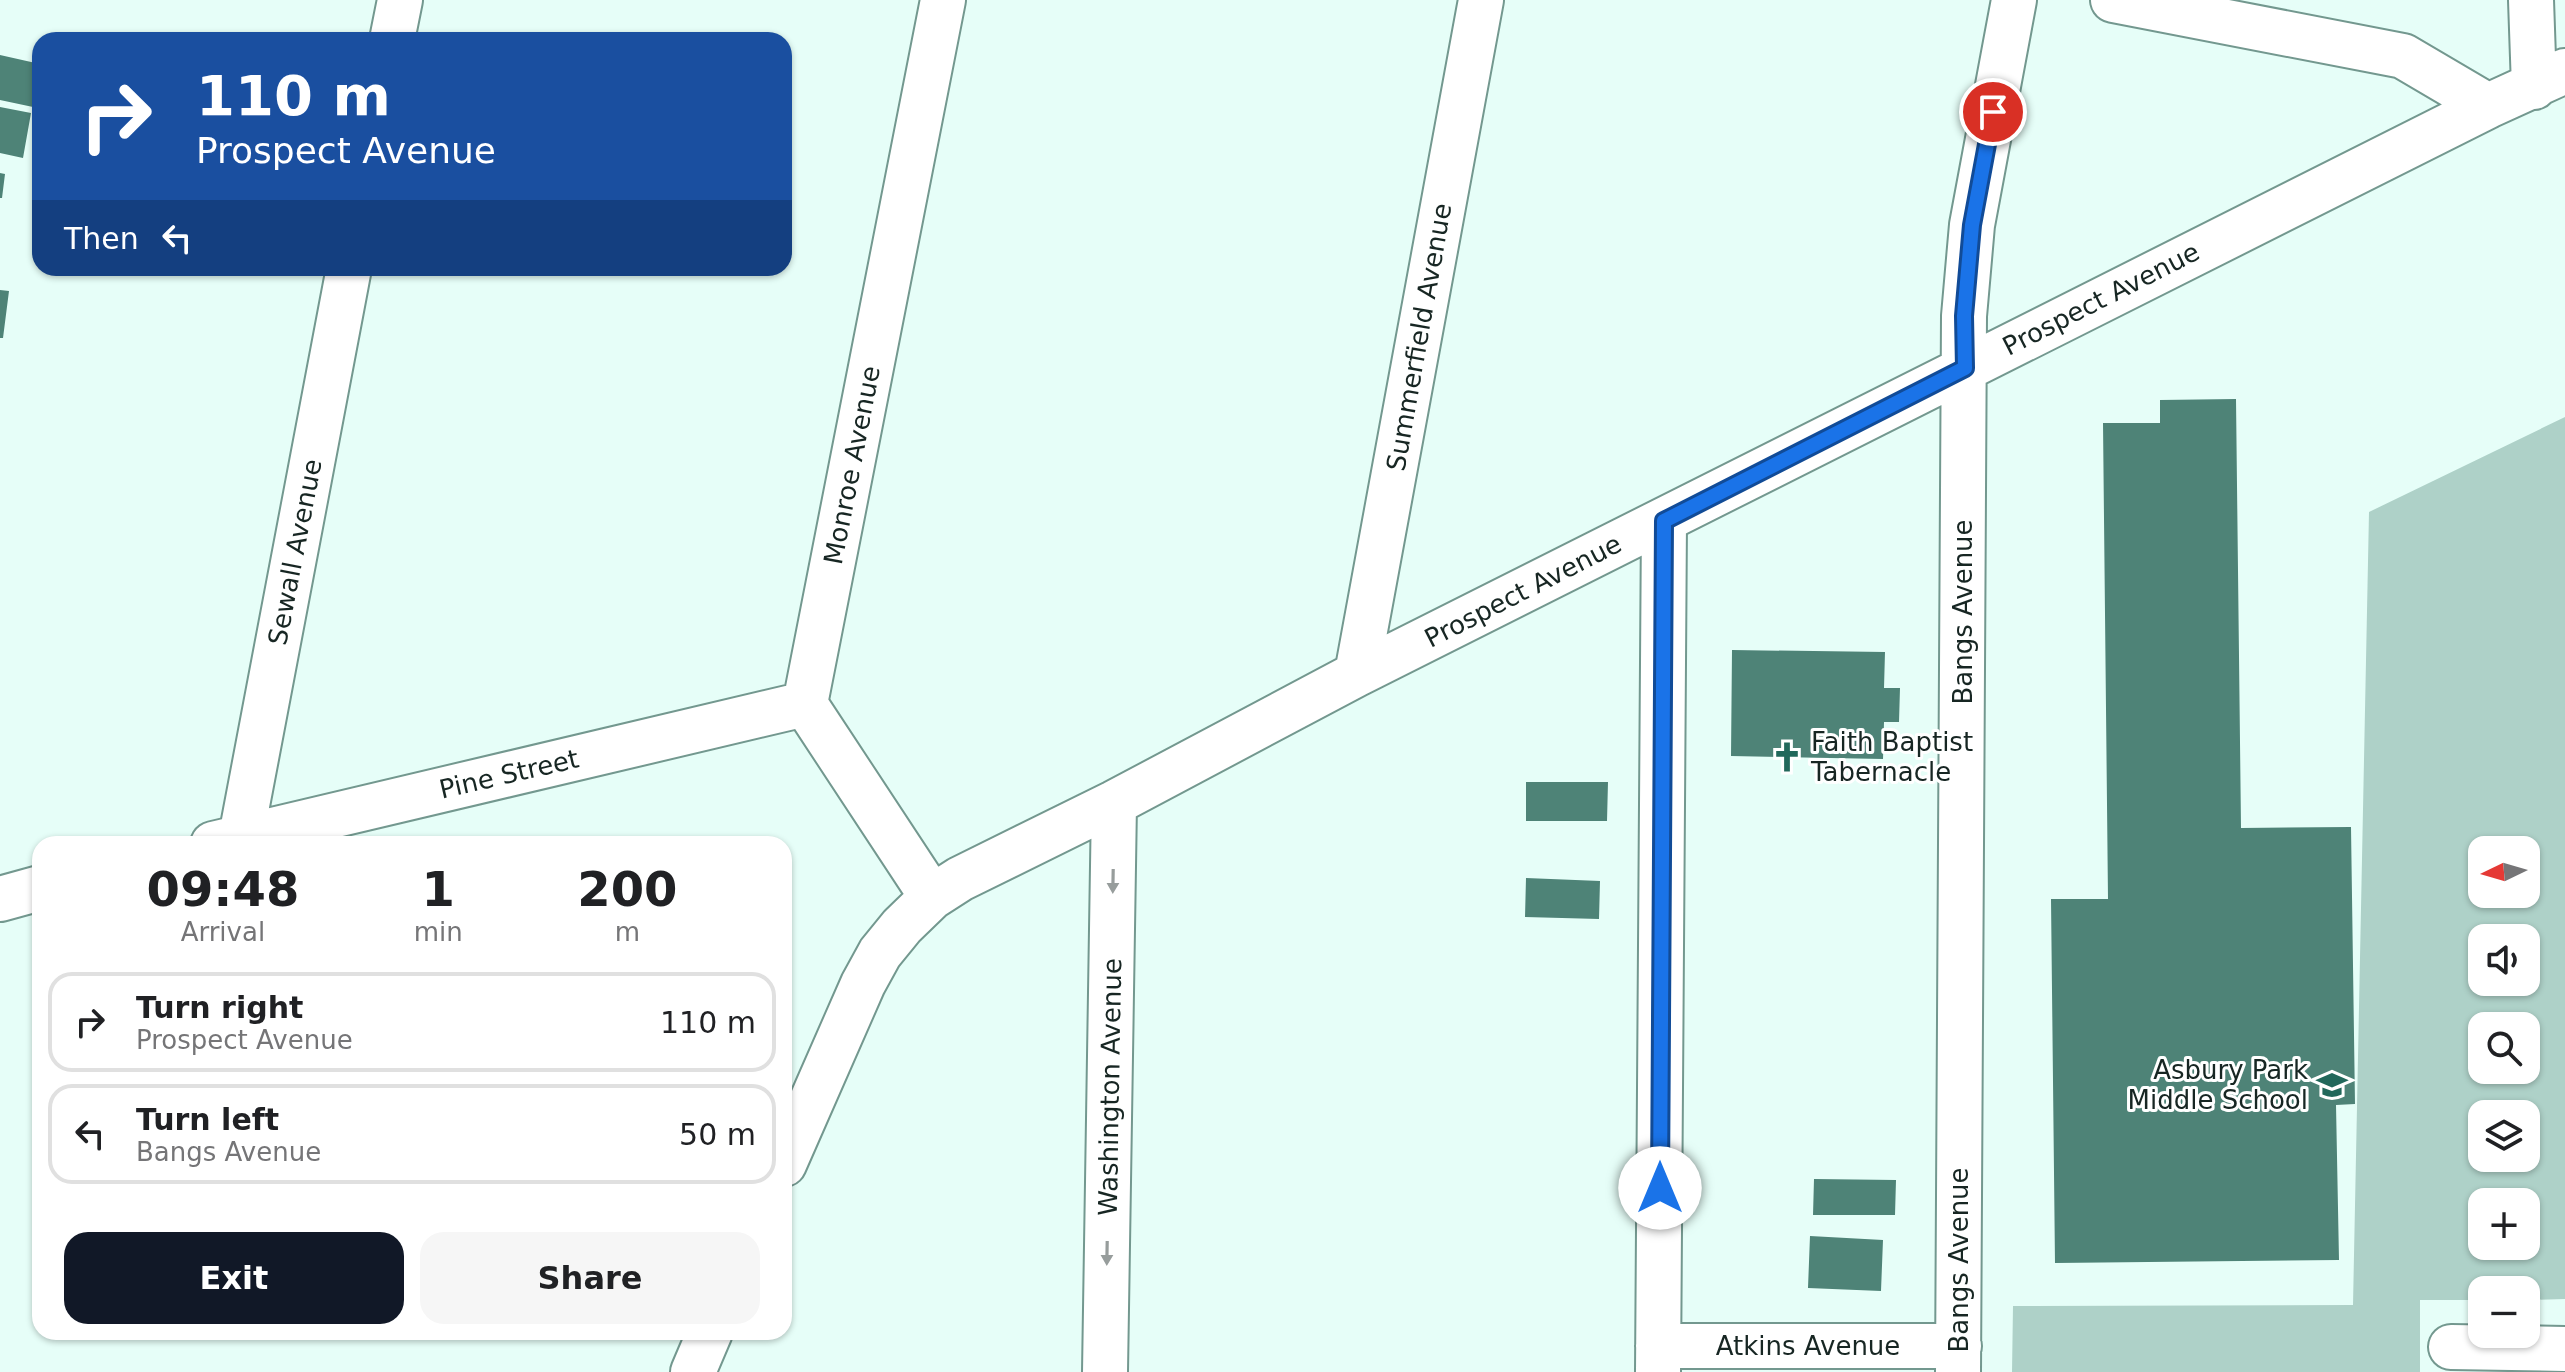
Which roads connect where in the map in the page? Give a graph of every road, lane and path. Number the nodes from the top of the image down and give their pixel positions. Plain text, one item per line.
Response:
1 (400, 0) edge
2 (943, 0) edge
3 (1481, 0) edge
4 (2014, 0) edge
5 (2113, 0) edge
6 (2531, 0) edge
7 (394, 32) edge
8 (2549, 79) edge
9 (2488, 106) junction
10 (347, 276) edge
11 (1965, 368) junction
12 (1664, 521) junction
13 (1357, 674) junction
14 (805, 704) junction
15 (1114, 803) junction
16 (228, 836) edge
17 (244, 836) edge
18 (32, 890) edge
19 (932, 897) junction
20 (0, 899) edge
21 (792, 1146) edge
22 (707, 1340) edge
23 (2451, 1347) dead end
24 (2565, 1349) edge
25 (1658, 1359) edge
26 (1958, 1359) edge
27 (693, 1372) edge
28 (1105, 1372) edge

1 - 7 street
2 - 14 street, Monroe Avenue
3 - 13 street, Summerfield Avenue
4 - 11 street, Bangs Avenue
5 - 9 street
6 - 8 street
8 - 9 street, Prospect Avenue
9 - 11 street, Prospect Avenue
10 - 16 street, Sewall Avenue
11 - 12 street, Prospect Avenue
11 - 26 street, Bangs Avenue
12 - 13 street, Prospect Avenue
12 - 25 street
13 - 15 street, Prospect Avenue
14 - 17 street, Pine Street
14 - 19 street
15 - 19 street, Prospect Avenue
15 -> 28 street, Washington Avenue
18 - 20 street
19 - 21 street, Prospect Avenue
22 - 27 street
23 - 24 street
25 - 26 street, Atkins Avenue

